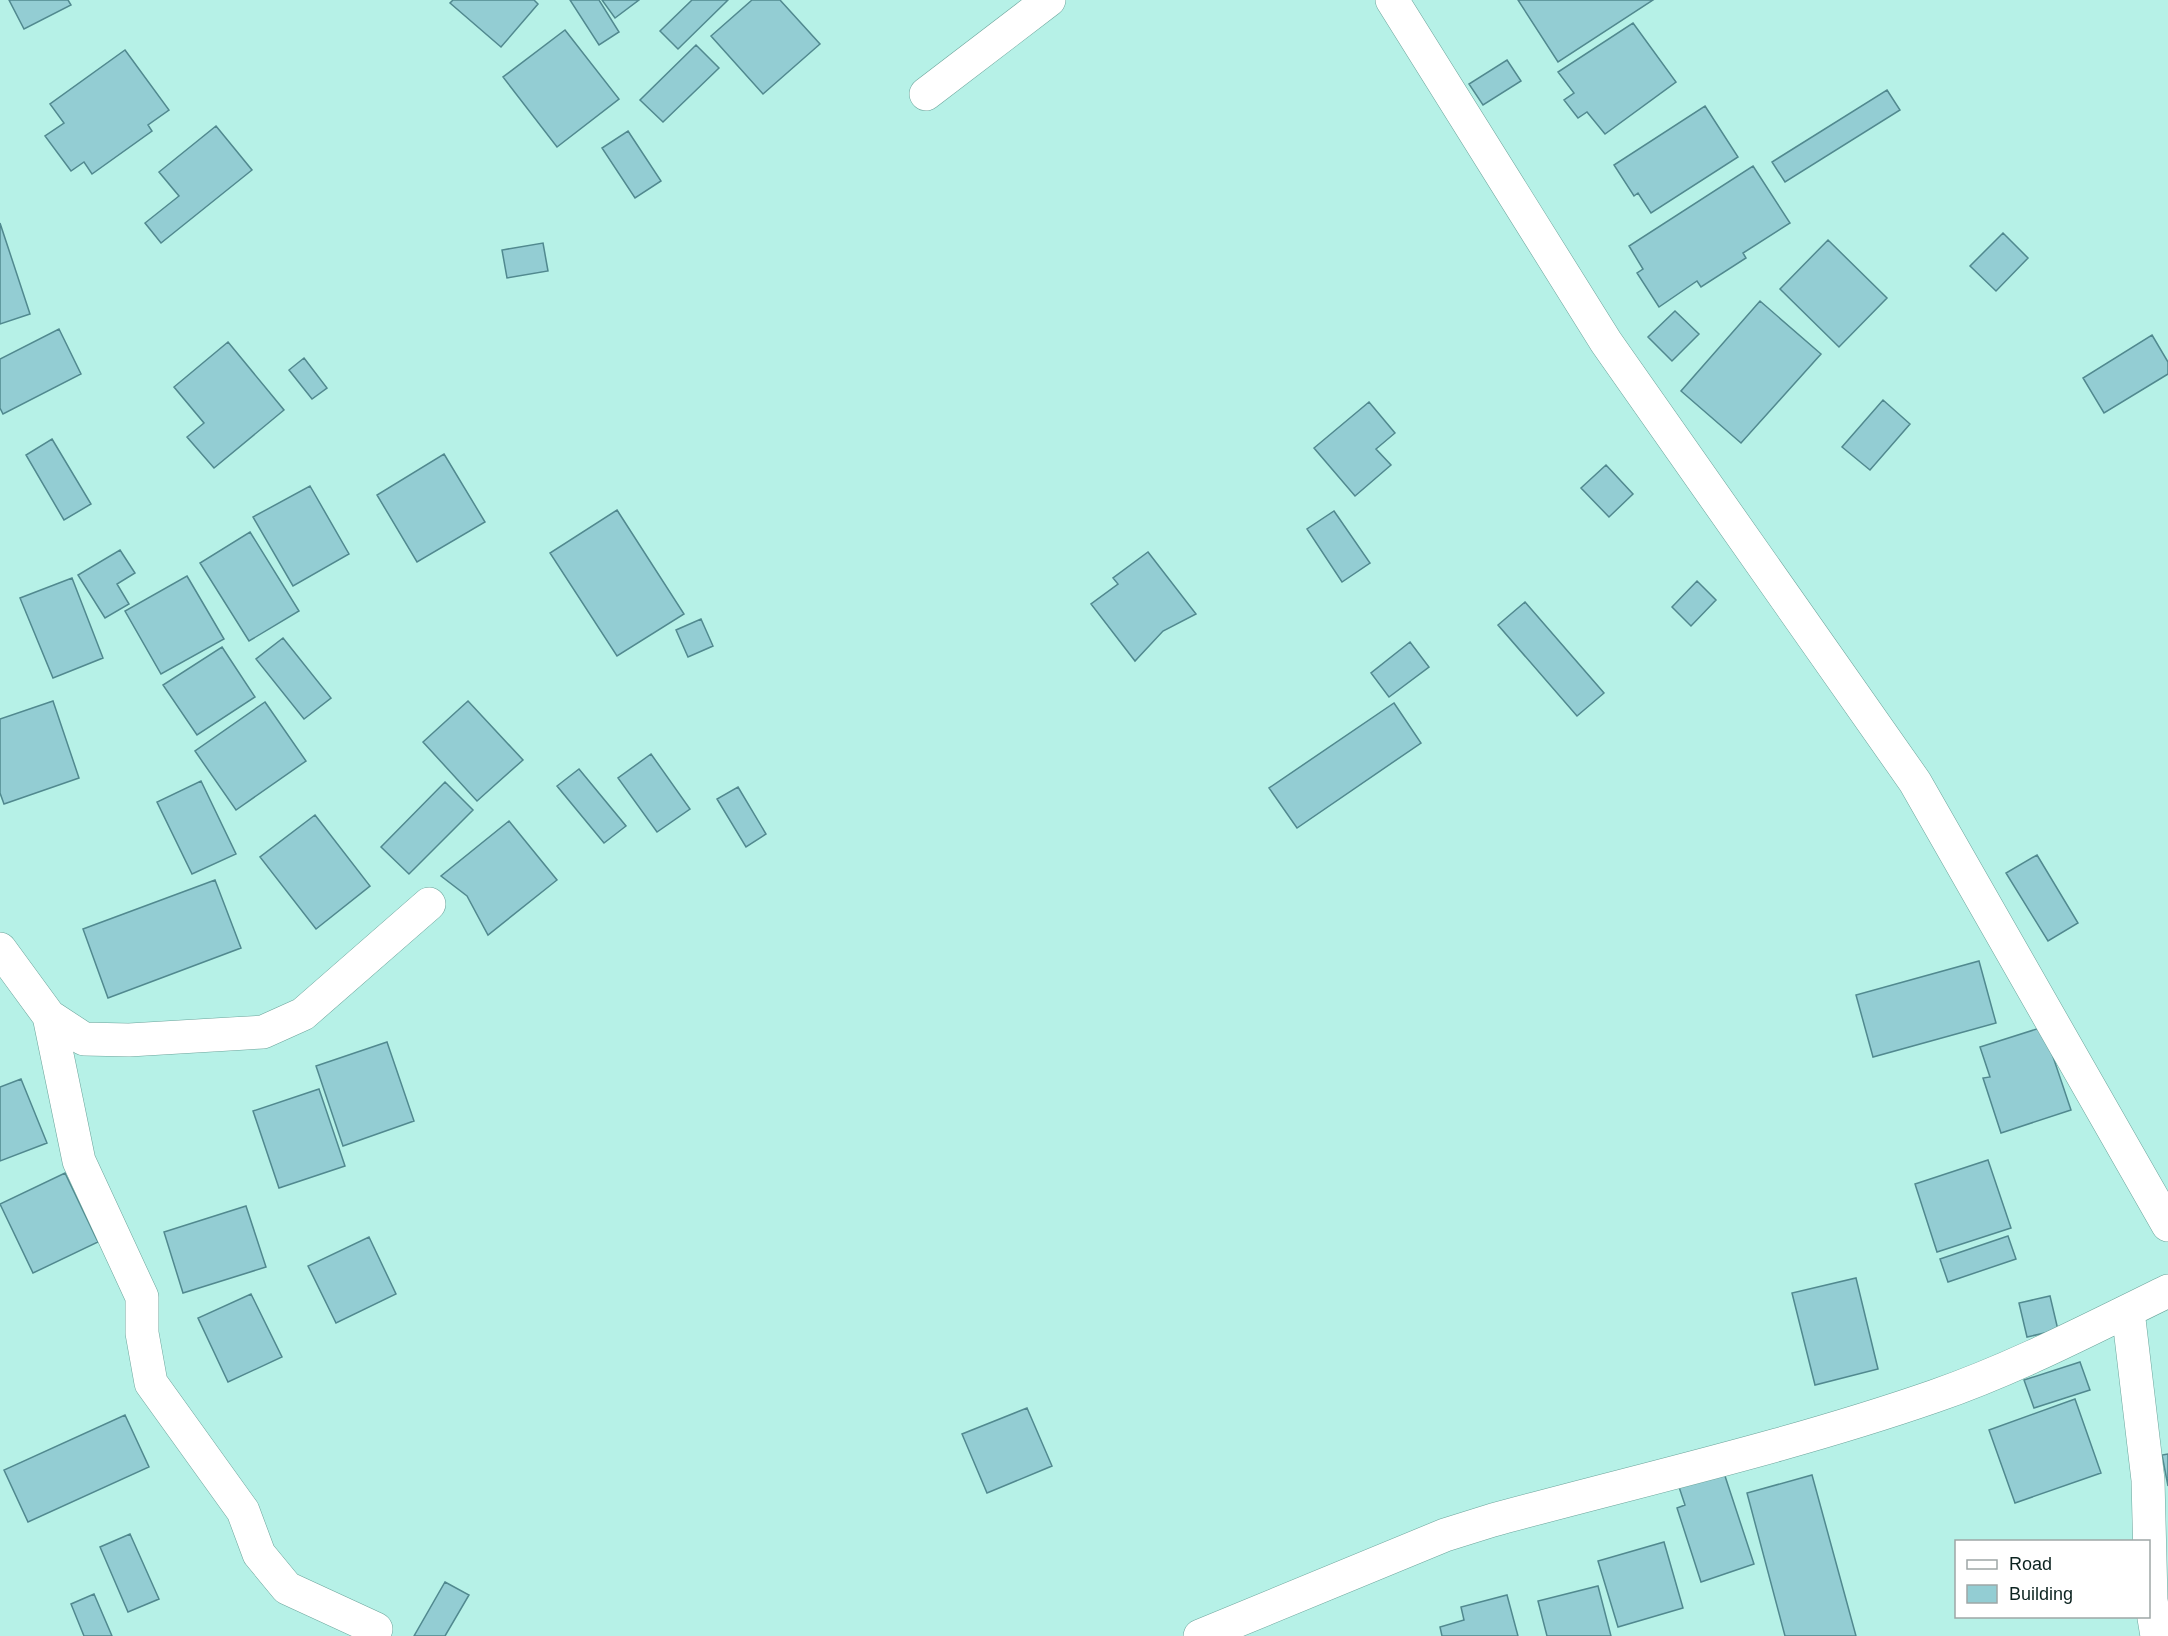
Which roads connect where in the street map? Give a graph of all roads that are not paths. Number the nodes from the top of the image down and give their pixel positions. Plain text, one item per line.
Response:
1 (1049, 0) edge
2 (1392, 0) edge
3 (926, 94) dead end
4 (429, 904) dead end
5 (0, 949) edge
6 (49, 1016) junction
7 (2168, 1225) edge
8 (2168, 1291) edge
9 (2128, 1311) junction
10 (2150, 1540) edge
11 (2150, 1560) edge
12 (376, 1629) dead end
13 (1200, 1636) edge
14 (2157, 1636) edge

1 - 3 street
2 - 7 street
4 - 6 street
5 - 6 street
6 - 12 street
8 - 9 street
9 - 10 street
9 - 13 street
11 - 14 street

